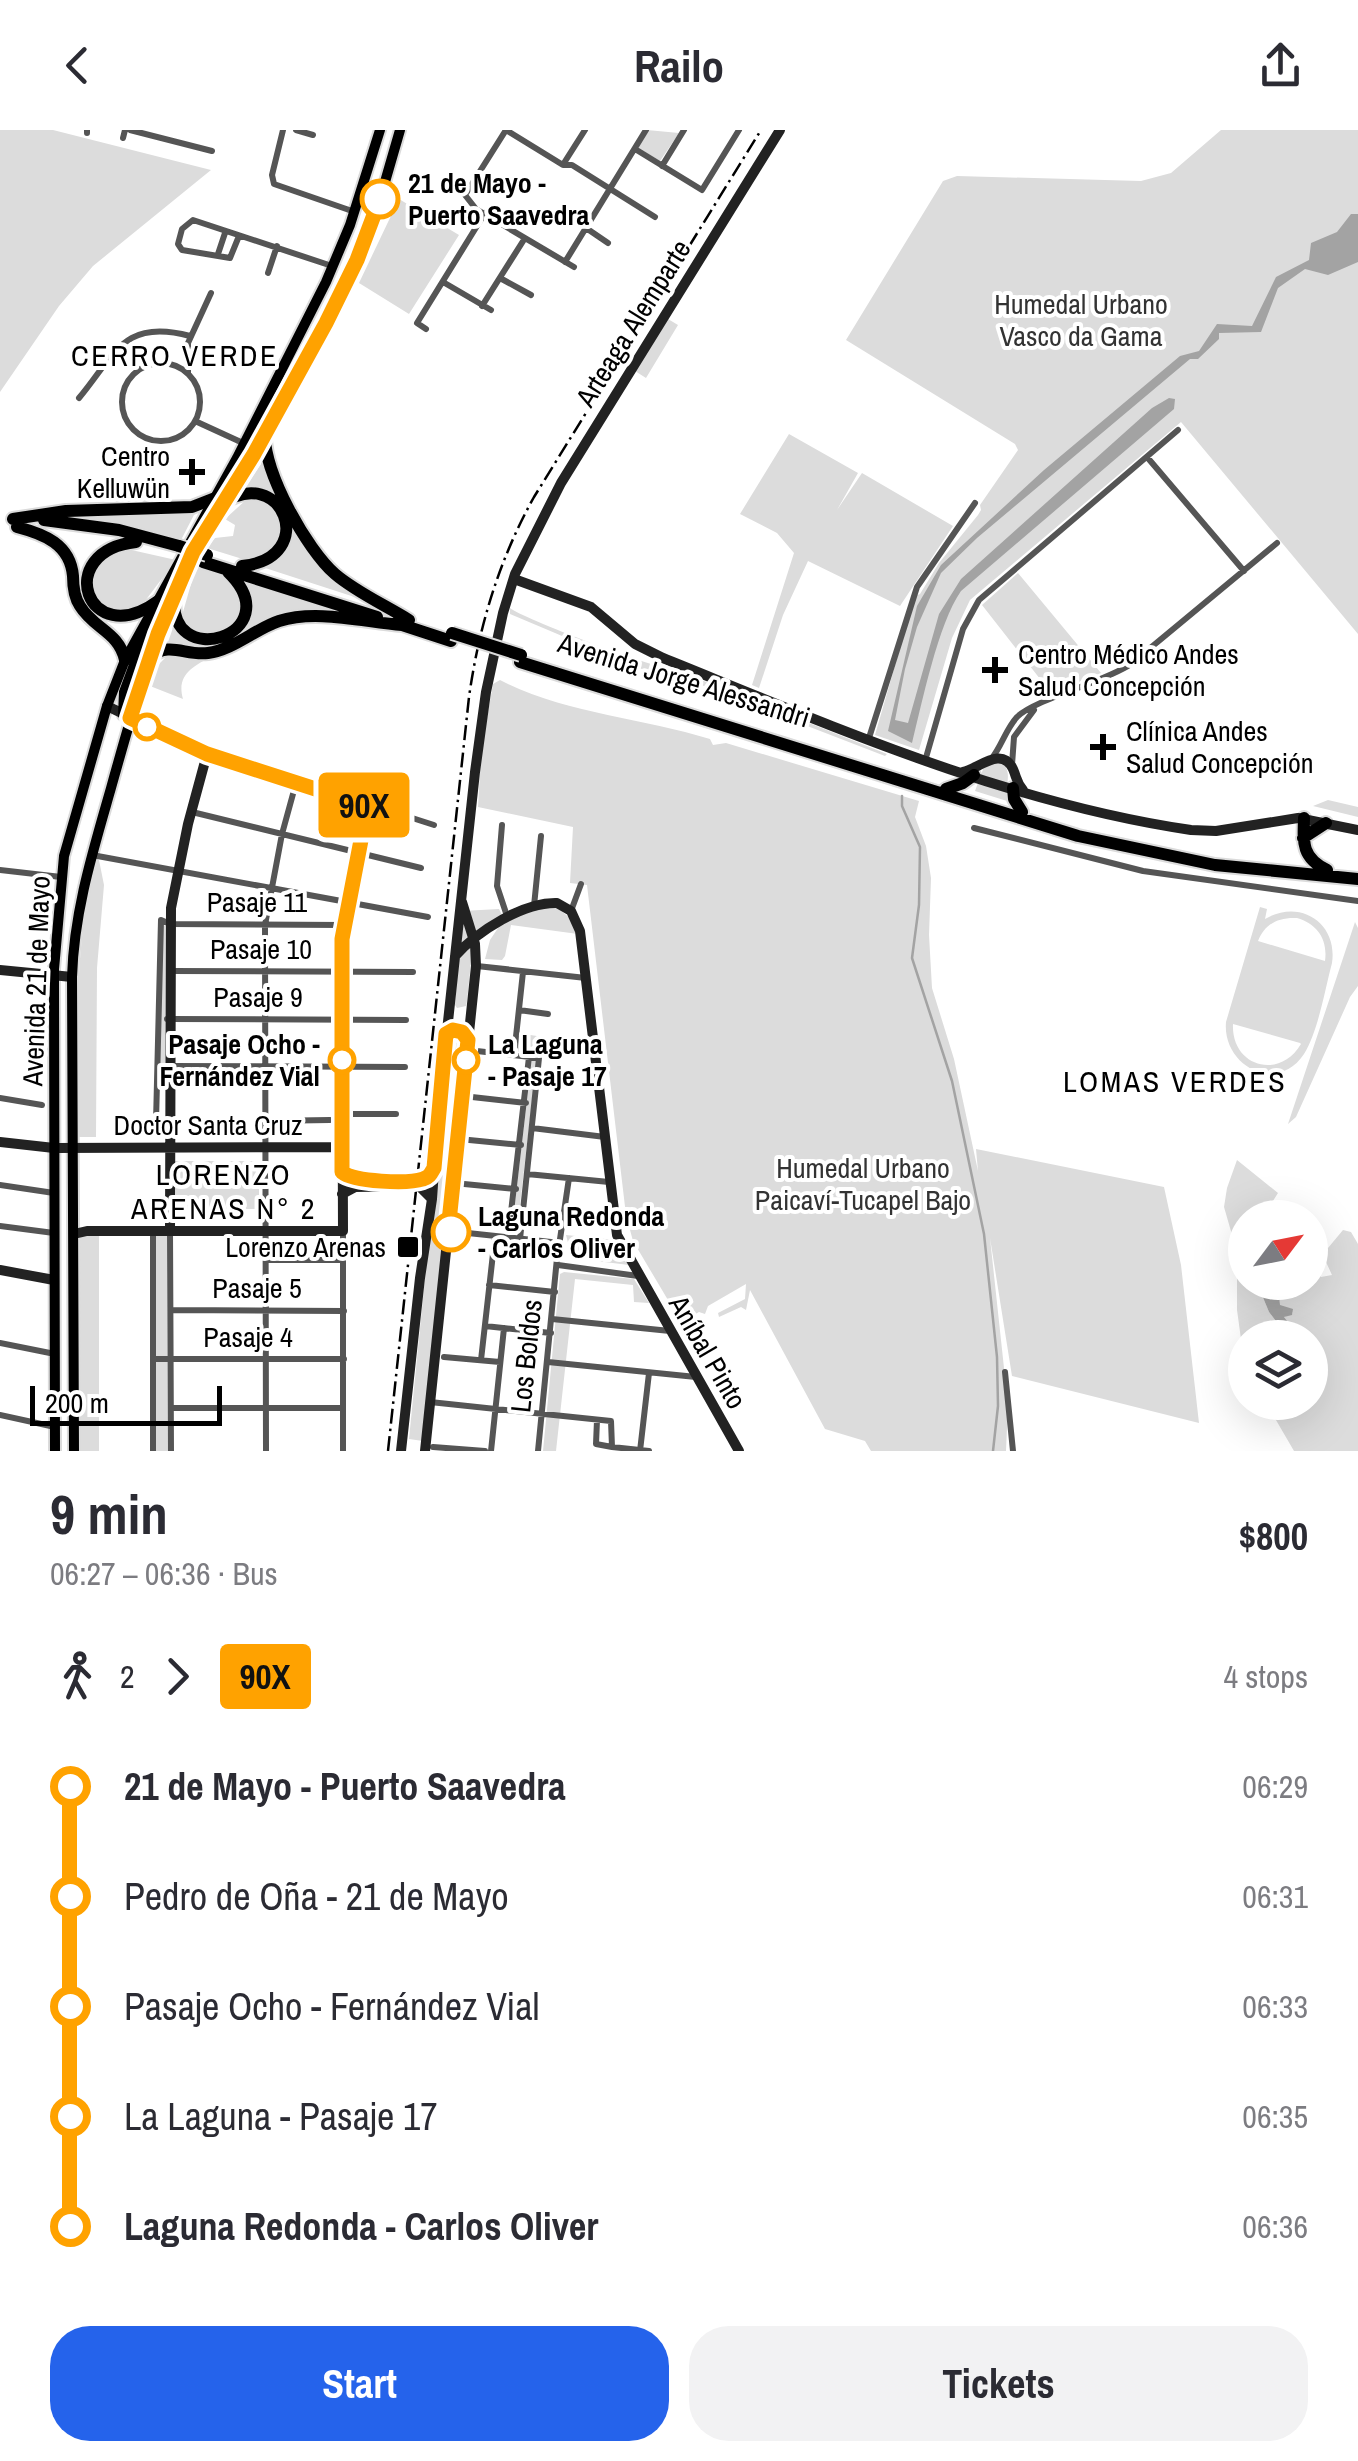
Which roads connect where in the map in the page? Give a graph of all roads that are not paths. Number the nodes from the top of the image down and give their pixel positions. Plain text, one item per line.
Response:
1 (283, 130) edge
2 (296, 130) edge
3 (380, 130) edge
4 (400, 130) edge
5 (506, 130) edge
6 (585, 130) edge
7 (646, 130) edge
8 (739, 130) edge
9 (780, 130) edge
10 (682, 131) edge
11 (126, 133) edge
12 (161, 134) edge
13 (313, 135) dead end
14 (635, 149) junction
15 (212, 151) dead end
16 (563, 164) junction
17 (662, 166) junction
18 (610, 189) junction
19 (355, 212) junction
20 (485, 213) junction
21 (655, 217) dead end
22 (586, 228) junction
23 (225, 233) junction
24 (238, 236) junction
25 (525, 238) junction
26 (608, 243) dead end
27 (276, 246) junction
28 (218, 254) junction
29 (565, 262) junction
30 (333, 267) junction
31 (574, 267) dead end
32 (268, 273) dead end
33 (500, 278) junction
34 (443, 282) junction
35 (211, 293) dead end
36 (531, 295) dead end
37 (482, 306) junction
38 (491, 310) dead end
39 (426, 329) dead end
40 (190, 336) junction
41 (188, 374) junction
42 (79, 398) dead end
43 (195, 421) junction
44 (1178, 430) dead end
45 (265, 435) junction
46 (244, 444) junction
47 (1147, 457) junction
48 (218, 502) junction
49 (975, 503) dead end
50 (7, 523) edge
51 (136, 542) junction
52 (1277, 543) dead end
53 (177, 550) junction
54 (201, 556) junction
55 (242, 566) junction
56 (222, 568) junction
57 (1244, 571) junction
58 (521, 578) junction
59 (175, 593) junction
60 (156, 605) junction
61 (406, 623) junction
62 (150, 657) junction
63 (520, 659) junction
64 (125, 660) junction
65 (108, 706) junction
66 (1039, 706) junction
67 (126, 717) junction
68 (868, 741) junction
69 (207, 754) junction
70 (992, 758) junction
71 (924, 760) junction
72 (972, 771) junction
73 (1013, 779) junction
74 (297, 782) junction
75 (946, 788) junction
76 (366, 807) junction
77 (191, 812) junction
78 (1022, 812) junction
79 (1304, 818) junction
80 (1326, 823) junction
81 (434, 825) dead end
82 (502, 825) dead end
83 (974, 828) dead end
84 (1358, 830) edge
85 (282, 834) junction
86 (541, 836) dead end
87 (1303, 838) junction
88 (360, 854) junction
89 (92, 855) junction
90 (421, 868) dead end
91 (0, 870) edge
92 (1327, 870) junction
93 (178, 872) junction
94 (60, 877) junction
95 (1356, 878) edge
96 (581, 884) dead end
97 (270, 889) junction
98 (461, 896) junction
99 (1358, 900) edge
100 (348, 902) junction
101 (534, 906) junction
102 (571, 911) junction
103 (428, 916) dead end
104 (504, 922) junction
105 (170, 924) junction
106 (265, 924) junction
107 (344, 924) junction
108 (474, 940) junction
109 (454, 957) junction
110 (476, 966) junction
111 (0, 970) edge
112 (170, 971) junction
113 (264, 972) junction
114 (341, 972) junction
115 (413, 972) dead end
116 (524, 972) junction
117 (54, 975) junction
118 (72, 977) junction
119 (586, 978) junction
120 (519, 1010) junction
121 (448, 1013) junction
122 (471, 1014) junction
123 (548, 1014) dead end
124 (156, 1019) junction
125 (170, 1020) junction
126 (265, 1020) junction
127 (342, 1020) junction
128 (406, 1020) dead end
129 (446, 1034) junction
130 (468, 1045) junction
131 (514, 1054) junction
132 (529, 1056) junction
133 (170, 1066) junction
134 (266, 1066) junction
135 (342, 1066) junction
136 (405, 1066) dead end
137 (462, 1096) junction
138 (0, 1098) edge
139 (524, 1102) junction
140 (534, 1104) junction
141 (42, 1105) dead end
142 (342, 1114) junction
143 (396, 1114) dead end
144 (265, 1120) junction
145 (330, 1120) dead end
146 (170, 1122) junction
147 (532, 1128) junction
148 (605, 1136) junction
149 (458, 1138) junction
150 (0, 1142) edge
151 (519, 1145) junction
152 (265, 1147) junction
153 (342, 1147) junction
154 (530, 1147) junction
155 (54, 1148) junction
156 (74, 1148) junction
157 (170, 1148) junction
158 (434, 1168) junction
159 (342, 1172) junction
160 (527, 1174) junction
161 (569, 1178) junction
162 (452, 1182) junction
163 (609, 1182) junction
164 (0, 1185) edge
165 (514, 1188) junction
166 (525, 1190) junction
167 (54, 1194) junction
168 (342, 1194) junction
169 (432, 1199) junction
170 (0, 1226) edge
171 (153, 1231) junction
172 (170, 1231) junction
173 (266, 1231) junction
174 (342, 1231) junction
175 (448, 1231) junction
176 (54, 1233) junction
177 (74, 1234) junction
178 (495, 1236) junction
179 (508, 1238) junction
180 (520, 1239) junction
181 (558, 1248) junction
182 (266, 1260) junction
183 (343, 1260) junction
184 (558, 1266) junction
185 (0, 1270) edge
186 (74, 1272) junction
187 (638, 1276) junction
188 (54, 1280) junction
189 (490, 1285) junction
190 (555, 1292) junction
191 (171, 1310) junction
192 (266, 1310) junction
193 (344, 1311) junction
194 (552, 1318) junction
195 (485, 1326) junction
196 (504, 1328) junction
197 (670, 1331) junction
198 (551, 1333) junction
199 (0, 1342) edge
200 (55, 1354) junction
201 (444, 1356) dead end
202 (171, 1359) junction
203 (266, 1359) junction
204 (344, 1359) junction
205 (153, 1360) junction
206 (482, 1360) junction
207 (500, 1362) junction
208 (548, 1362) junction
209 (648, 1372) junction
210 (1006, 1372) dead end
211 (696, 1377) junction
212 (430, 1402) junction
213 (171, 1408) junction
214 (266, 1408) junction
215 (343, 1408) junction
216 (496, 1409) junction
217 (0, 1415) edge
218 (542, 1415) junction
219 (598, 1420) junction
220 (55, 1428) junction
221 (402, 1446) edge
222 (612, 1447) junction
223 (428, 1448) edge
224 (596, 1448) edge
225 (471, 1450) edge
226 (640, 1450) edge
227 (55, 1451) edge
228 (74, 1451) edge
229 (153, 1451) edge
230 (171, 1451) edge
231 (266, 1451) edge
232 (343, 1451) edge
233 (488, 1451) edge
234 (538, 1451) edge
235 (649, 1451) edge
236 (739, 1451) edge
237 (1014, 1451) edge

1 - 19 street
2 - 13 street
3 - 19 main road
4 - 45 main road
5 - 16 street
5 - 20 street
6 - 16 street
7 - 14 street
8 - 17 street
9 - 58 street, Arteaga Alemparte
10 - 17 street
11 - 12 street
12 - 15 street
14 - 17 street
14 - 18 street
16 - 18 street
18 - 21 street
18 - 22 street
19 - 30 main road
20 - 25 street
20 - 34 street
22 - 26 street
22 - 29 street
23 - 24 street
23 - 28 street
23 - 28 street
24 - 27 street
24 - 28 street
25 - 29 street
25 - 33 street
27 - 30 street
27 - 32 street
29 - 31 street
30 - 46 main road
33 - 36 street
33 - 37 street
34 - 37 street
34 - 39 street
35 - 40 street
37 - 38 street
40 - 41 street
40 - 42 street
41 - 43 street
41 - 43 street
43 - 46 street
44 - 47 street
45 - 48 main road
45 - 61 highway
46 - 48 main road
47 - 57 street
47 - 71 street
48 - 50 highway
48 - 54 main road
48 - 55 highway
48 - 60 main road, Avenida 21 de Mayo
49 - 68 street
50 - 51 highway, Avenida Jorge Alessandri
50 - 53 highway, Avenida Jorge Alessandri
50 - 64 highway
51 - 53 highway, Avenida Jorge Alessandri
51 - 60 highway
52 - 57 street
53 - 54 highway, Avenida Jorge Alessandri
54 - 55 highway, Avenida Jorge Alessandri
54 - 56 highway, Avenida Jorge Alessandri
54 - 59 main road, Avenida 21 de Mayo
55 - 61 highway, Avenida Jorge Alessandri
56 - 59 highway
56 - 61 highway, Avenida Jorge Alessandri
57 - 66 street
58 - 68 street
58 - 98 street, Arteaga Alemparte
59 - 62 main road, Avenida 21 de Mayo
60 - 64 main road, Avenida 21 de Mayo
60 - 67 main road
61 - 62 highway
61 - 63 highway, Avenida Jorge Alessandri, bridge
62 - 67 main road, Avenida 21 de Mayo
63 - 75 highway, Avenida Jorge Alessandri
63 - 95 highway, Avenida Jorge Alessandri
64 - 65 main road, Avenida 21 de Mayo
65 - 67 street
65 - 94 main road, Avenida 21 de Mayo
66 - 70 street
66 - 73 street
67 - 69 street
67 - 89 main road, Avenida 21 de Mayo
68 - 71 street
69 - 74 street
69 - 77 street
70 - 72 street
70 - 73 street
71 - 72 street
72 - 73 street
72 - 75 highway
73 - 78 highway
73 - 79 street
74 - 76 street
74 - 85 street
75 - 78 highway, Avenida Jorge Alessandri
76 - 81 street
76 - 88 street
77 - 85 street
77 - 93 street
78 - 92 highway, Avenida Jorge Alessandri
79 - 80 street
79 - 87 highway
80 - 84 street
80 - 87 highway
82 - 104 street
83 - 99 street
85 - 88 street
85 - 97 street
86 - 101 street
87 - 92 highway
88 - 90 street
88 - 100 street
89 - 93 street
89 - 118 main road, Avenida 21 de Mayo
91 - 94 street
92 - 95 highway, Avenida Jorge Alessandri
93 - 97 street
93 - 105 street
94 - 117 main road, Avenida 21 de Mayo
96 - 102 street
97 - 100 street
97 - 106 street
98 - 108 street
98 - 109 street, Arteaga Alemparte
100 - 103 street
100 - 107 street
101 - 102 street
101 - 104 street
102 - 119 street, Aníbal Pinto
104 - 108 street
104 - 110 street
105 - 106 street, Pasaje 11
105 - 112 street
105 - 124 street
106 - 107 street, Pasaje 11
106 - 113 street
107 - 114 street
108 - 109 street
108 - 110 street
109 - 121 street, Arteaga Alemparte
110 - 116 street
110 - 122 street
111 - 117 street
112 - 113 street, Pasaje 10
112 - 125 street
113 - 114 street, Pasaje 10
113 - 126 street
114 - 115 street, Pasaje 10
114 - 127 street
116 - 119 street
116 - 120 street
117 - 118 street
117 - 155 main road, Avenida 21 de Mayo
118 - 156 main road, Avenida 21 de Mayo
119 - 148 street, Aníbal Pinto
120 - 123 street
120 - 131 street
121 - 122 street
121 - 129 street, Arteaga Alemparte
122 - 130 street
124 - 125 street, Pasaje 9
124 - 146 street
125 - 126 street, Pasaje 9
125 - 133 street
126 - 127 street, Pasaje 9
126 - 134 street
127 - 128 street, Pasaje 9
127 - 135 street
129 - 130 street
129 - 158 street, Arteaga Alemparte
130 - 131 street
130 - 137 street
131 - 132 street
132 - 139 street
132 - 140 street
133 - 134 street
133 - 146 street
134 - 135 street
134 - 144 street
135 - 136 street
135 - 142 street
137 - 139 street
137 - 149 street
138 - 141 street
139 - 140 street
139 - 151 street
140 - 147 street
142 - 143 street
142 - 153 street
144 - 145 street
144 - 152 street
146 - 157 street
147 - 148 street
147 - 154 street
148 - 163 street, Aníbal Pinto
149 - 151 street
149 - 162 street
150 - 155 street, Doctor Santa Cruz
151 - 154 street
151 - 165 street
152 - 153 street, Doctor Santa Cruz
152 - 157 street, Doctor Santa Cruz
152 - 173 street
153 - 159 street
154 - 160 street
155 - 156 street, Doctor Santa Cruz
155 - 167 main road, Avenida 21 de Mayo
156 - 157 street, Doctor Santa Cruz
156 - 177 main road, Avenida 21 de Mayo
157 - 172 street
158 - 159 street
158 - 169 street, Arteaga Alemparte
159 - 168 street
160 - 161 street
160 - 166 street
161 - 163 street
161 - 181 street
162 - 165 street
162 - 175 street
163 - 187 street, Aníbal Pinto
164 - 167 street
165 - 166 street
165 - 179 street
166 - 180 street
167 - 176 main road, Avenida 21 de Mayo
168 - 169 street
168 - 174 street
169 - 221 street, Arteaga Alemparte
170 - 176 street
171 - 172 street
171 - 177 street
171 - 205 street
172 - 173 street
172 - 191 street
173 - 174 street
173 - 182 street
174 - 183 street
175 - 178 street
175 - 212 street
176 - 188 main road, Avenida 21 de Mayo
177 - 186 main road, Avenida 21 de Mayo
178 - 179 street
178 - 189 street
179 - 180 street
180 - 181 street
181 - 184 street, Los Boldos
182 - 183 street
182 - 192 street
183 - 193 street
184 - 187 street
184 - 190 street, Los Boldos
185 - 188 street
186 - 188 main road
186 - 228 main road, Avenida 21 de Mayo
187 - 197 street, Aníbal Pinto
188 - 200 main road, Avenida 21 de Mayo
189 - 190 street
189 - 195 street
190 - 194 street, Los Boldos
191 - 192 street, Pasaje 5
191 - 202 street
192 - 193 street, Pasaje 5
192 - 203 street
193 - 204 street
194 - 197 street
194 - 198 street, Los Boldos
195 - 196 street
195 - 206 street
196 - 198 street
196 - 207 street
197 - 211 street, Aníbal Pinto
198 - 208 street, Los Boldos
199 - 200 street
200 - 220 main road, Avenida 21 de Mayo
201 - 206 street
202 - 203 street, Pasaje 4
202 - 205 street, Pasaje 4
202 - 213 street
203 - 204 street, Pasaje 4
203 - 214 street
204 - 215 street
205 - 229 street
206 - 207 street
207 - 216 street
208 - 209 street
208 - 218 street, Los Boldos
209 - 211 street
209 - 226 street
210 - 237 street
211 - 236 street, Aníbal Pinto
212 - 216 street
212 - 223 street
213 - 214 street
213 - 230 street
214 - 215 street
214 - 231 street
215 - 232 street
216 - 218 street
216 - 233 street
217 - 220 street
218 - 219 street
218 - 234 street, Los Boldos
219 - 222 street
219 - 224 street
220 - 227 main road, Avenida 21 de Mayo
221 - 223 street
222 - 224 street
222 - 226 street
223 - 225 street
225 - 233 street
226 - 235 street

